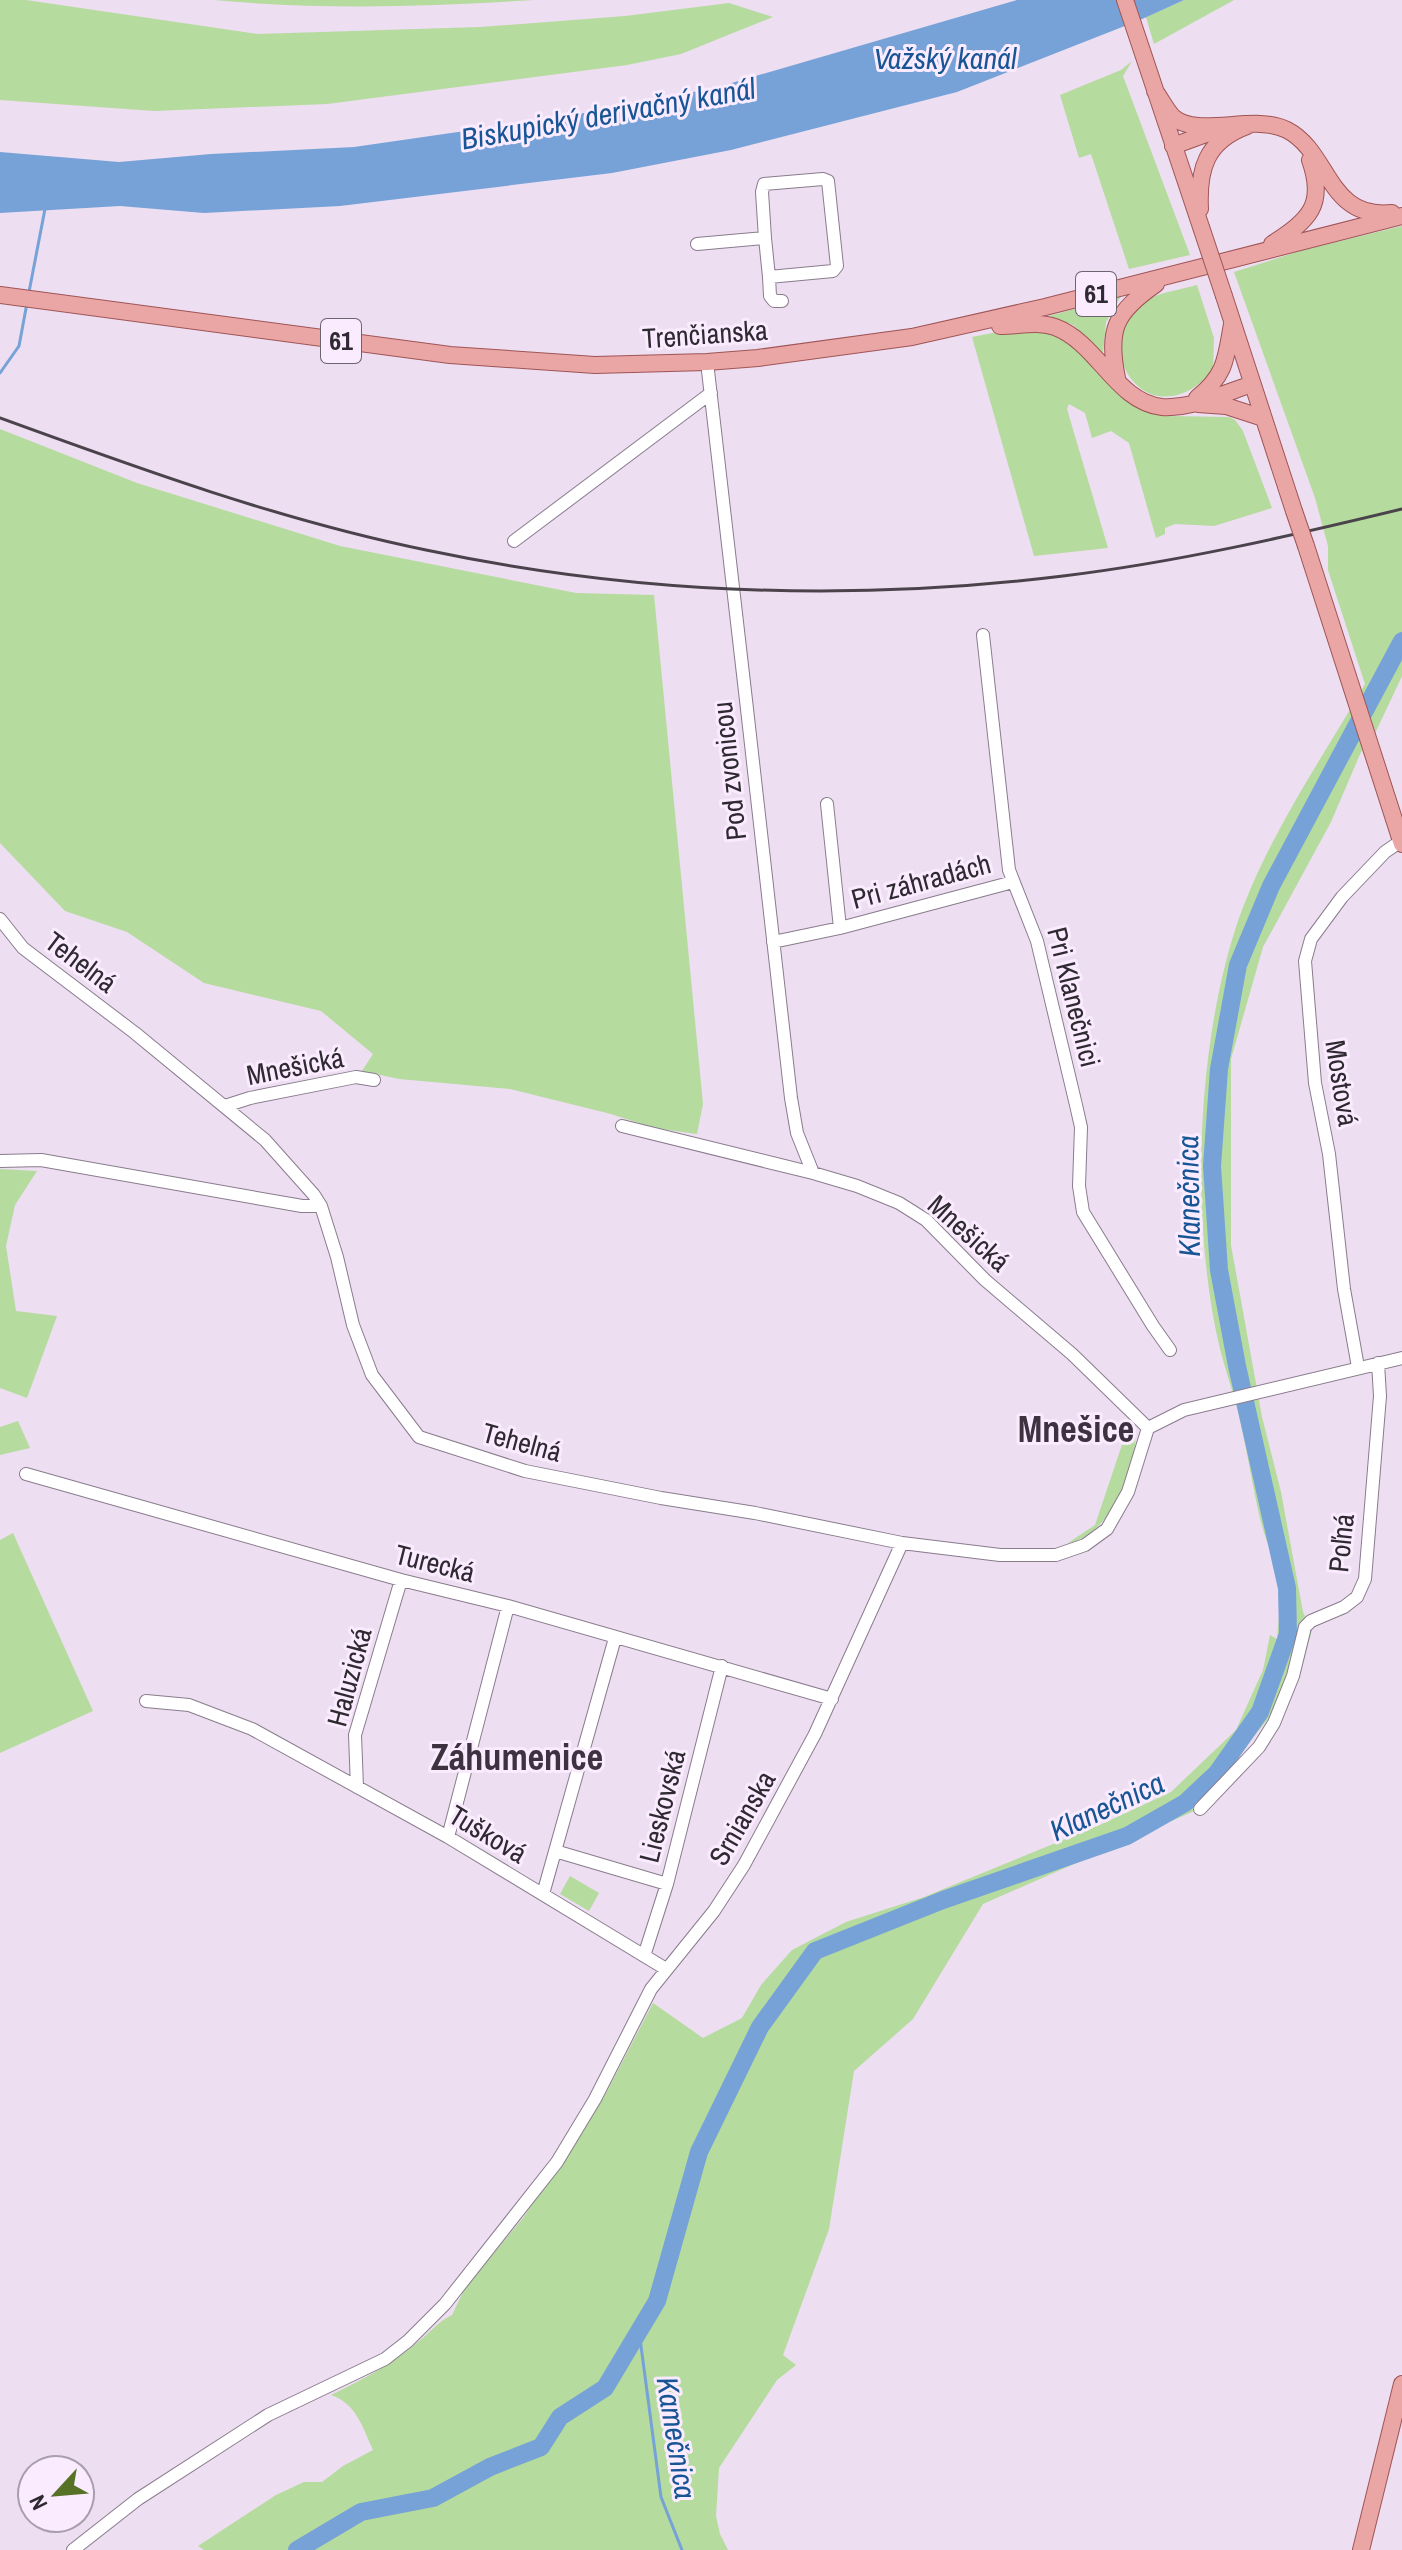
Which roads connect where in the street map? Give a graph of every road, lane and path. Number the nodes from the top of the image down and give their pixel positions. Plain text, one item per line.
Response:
1 (1125, 0) edge
2 (1155, 91) junction
3 (1256, 122) junction
4 (1234, 124) junction
5 (1173, 146) junction
6 (1306, 147) junction
7 (1402, 214) edge
8 (1201, 227) junction
9 (765, 238) junction
10 (697, 244) dead end
11 (1258, 252) junction
12 (1167, 276) junction
13 (769, 277) junction
14 (4, 296) edge
15 (782, 301) dead end
16 (983, 322) junction
17 (1232, 324) junction
18 (707, 362) junction
19 (1118, 380) junction
20 (1252, 384) junction
21 (711, 393) junction
22 (1189, 403) junction
23 (1263, 418) junction
24 (514, 541) dead end
25 (983, 635) dead end
26 (827, 804) dead end
27 (1400, 834) edge
28 (1013, 882) junction
29 (0, 919) edge
30 (840, 928) junction
31 (773, 942) junction
32 (374, 1080) dead end
33 (225, 1106) junction
34 (622, 1126) dead end
35 (0, 1161) edge
36 (813, 1173) junction
37 (321, 1206) junction
38 (1170, 1350) dead end
39 (1402, 1358) edge
40 (1378, 1363) junction
41 (1358, 1367) junction
42 (1148, 1428) junction
43 (26, 1474) dead end
44 (902, 1543) junction
45 (401, 1580) junction
46 (508, 1606) junction
47 (615, 1638) junction
48 (722, 1666) junction
49 (832, 1699) junction
50 (146, 1701) dead end
51 (357, 1787) junction
52 (1200, 1809) dead end
53 (448, 1837) junction
54 (555, 1851) junction
55 (667, 1884) junction
56 (543, 1894) junction
57 (644, 1956) junction
58 (666, 1969) junction
59 (1402, 2384) edge
60 (73, 2550) edge
61 (1361, 2550) edge

1 - 2 main road
2 - 4 main road
2 - 5 main road
3 - 4 main road
3 - 6 main road
3 - 8 main road
4 - 5 main road
5 - 8 main road
6 - 7 main road
6 - 11 main road
7 - 11 main road, Trenčianska / 61
8 - 17 main road, bridge
9 - 10 street
9 - 13 street
9 - 13 street
11 - 12 main road, Trenčianska / 61
12 - 16 main road, Trenčianska / 61
12 - 19 main road
13 - 15 street
14 - 18 main road, Trenčianska / 61
16 - 18 main road, Trenčianska / 61
16 - 19 main road
17 - 20 main road
17 - 22 main road
18 - 21 street, Pod zvonicou
19 - 22 main road
20 - 22 main road
20 - 23 main road
21 - 24 street
21 - 31 street, Pod zvonicou
22 - 23 main road
23 - 27 main road, bridge
25 - 28 street, Pri Klanečnici
26 - 30 street, Pri záhradách
27 - 41 street, Mostová
28 - 30 street, Pri záhradách
28 - 38 street, Pri Klanečnici
29 - 33 street, Tehelná
30 - 31 street, Pri záhradách
31 - 36 street, Pod zvonicou
32 - 33 street, Mnešická
33 - 37 street, Tehelná
34 - 36 street, Mnešická
35 - 37 street
36 - 42 street, Mnešická
37 - 44 street, Tehelná
39 - 40 street
40 - 41 street
40 - 52 street, Poľná
41 - 42 street
42 - 44 street, Tehelná
43 - 45 street, Turecká
44 - 49 street, Srnianska
45 - 46 street, Turecká
45 - 51 street, Haluzická
46 - 47 street, Turecká
46 - 53 street
47 - 48 street, Turecká
47 - 54 street
48 - 49 street, Turecká
48 - 55 street, Lieskovská
49 - 58 street, Srnianska
50 - 51 street, Tušková
51 - 53 street, Tušková
53 - 56 street, Tušková
54 - 55 street
54 - 56 street
55 - 57 street, Lieskovská
56 - 57 street, Tušková
57 - 58 street, Tušková
58 - 60 street, Srnianska
59 - 61 main road

